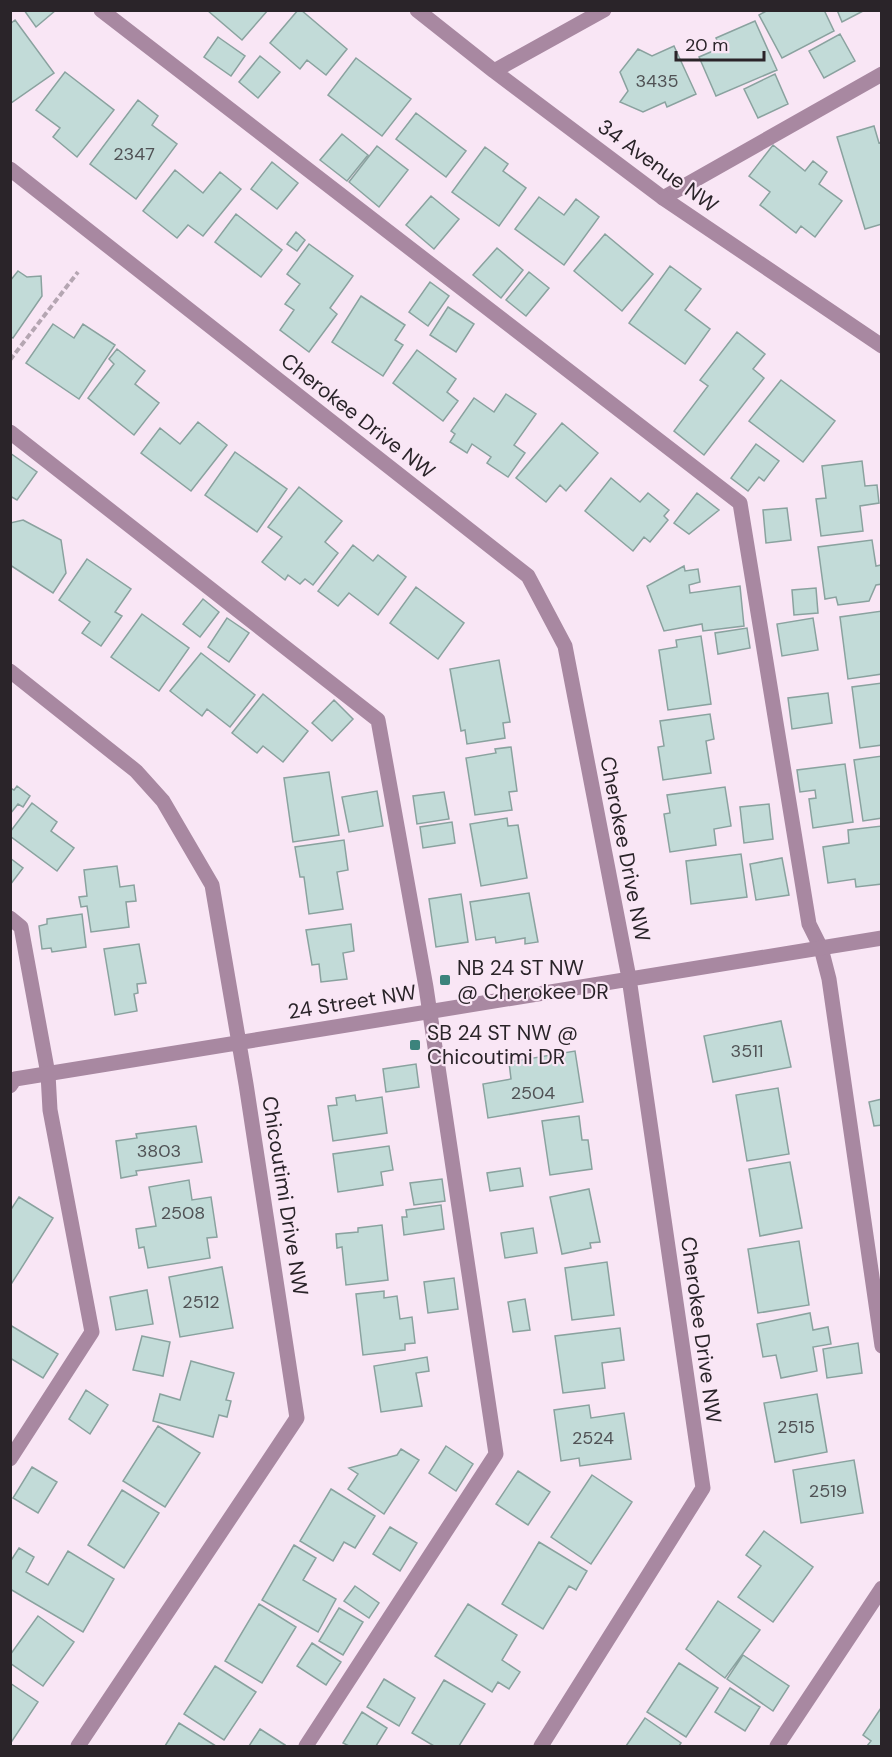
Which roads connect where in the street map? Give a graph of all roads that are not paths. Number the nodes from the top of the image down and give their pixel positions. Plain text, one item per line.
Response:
1 (101, 10) edge
2 (417, 10) edge
3 (604, 10) edge
4 (494, 71) junction
5 (882, 74) edge
6 (10, 169) edge
7 (663, 198) junction
8 (882, 346) edge
9 (10, 432) edge
10 (10, 671) edge
11 (10, 918) edge
12 (882, 938) edge
13 (821, 948) junction
14 (628, 978) junction
15 (429, 1011) junction
16 (238, 1042) junction
17 (48, 1074) junction
18 (10, 1086) edge
19 (882, 1346) edge
20 (10, 1459) edge
21 (882, 1588) edge
22 (78, 1746) edge
23 (306, 1746) edge
24 (541, 1746) edge
25 (777, 1746) edge

1 - 13 street
2 - 4 street, 34 Avenue NW
3 - 4 street
4 - 7 street, 34 Avenue NW
5 - 7 street
6 - 14 street, Cherokee Drive NW
7 - 8 street, 34 Avenue NW
9 - 15 street
10 - 16 street, Chicoutimi Drive NW
11 - 17 street
12 - 13 street, 24 Street NW
13 - 14 street, 24 Street NW
13 - 19 street
14 - 15 street, 24 Street NW
14 - 24 street, Cherokee Drive NW
15 - 16 street, 24 Street NW
15 - 23 street
16 - 17 street, 24 Street NW
16 - 22 street, Chicoutimi Drive NW
17 - 18 street, 24 Street NW
17 - 20 street
21 - 25 street

